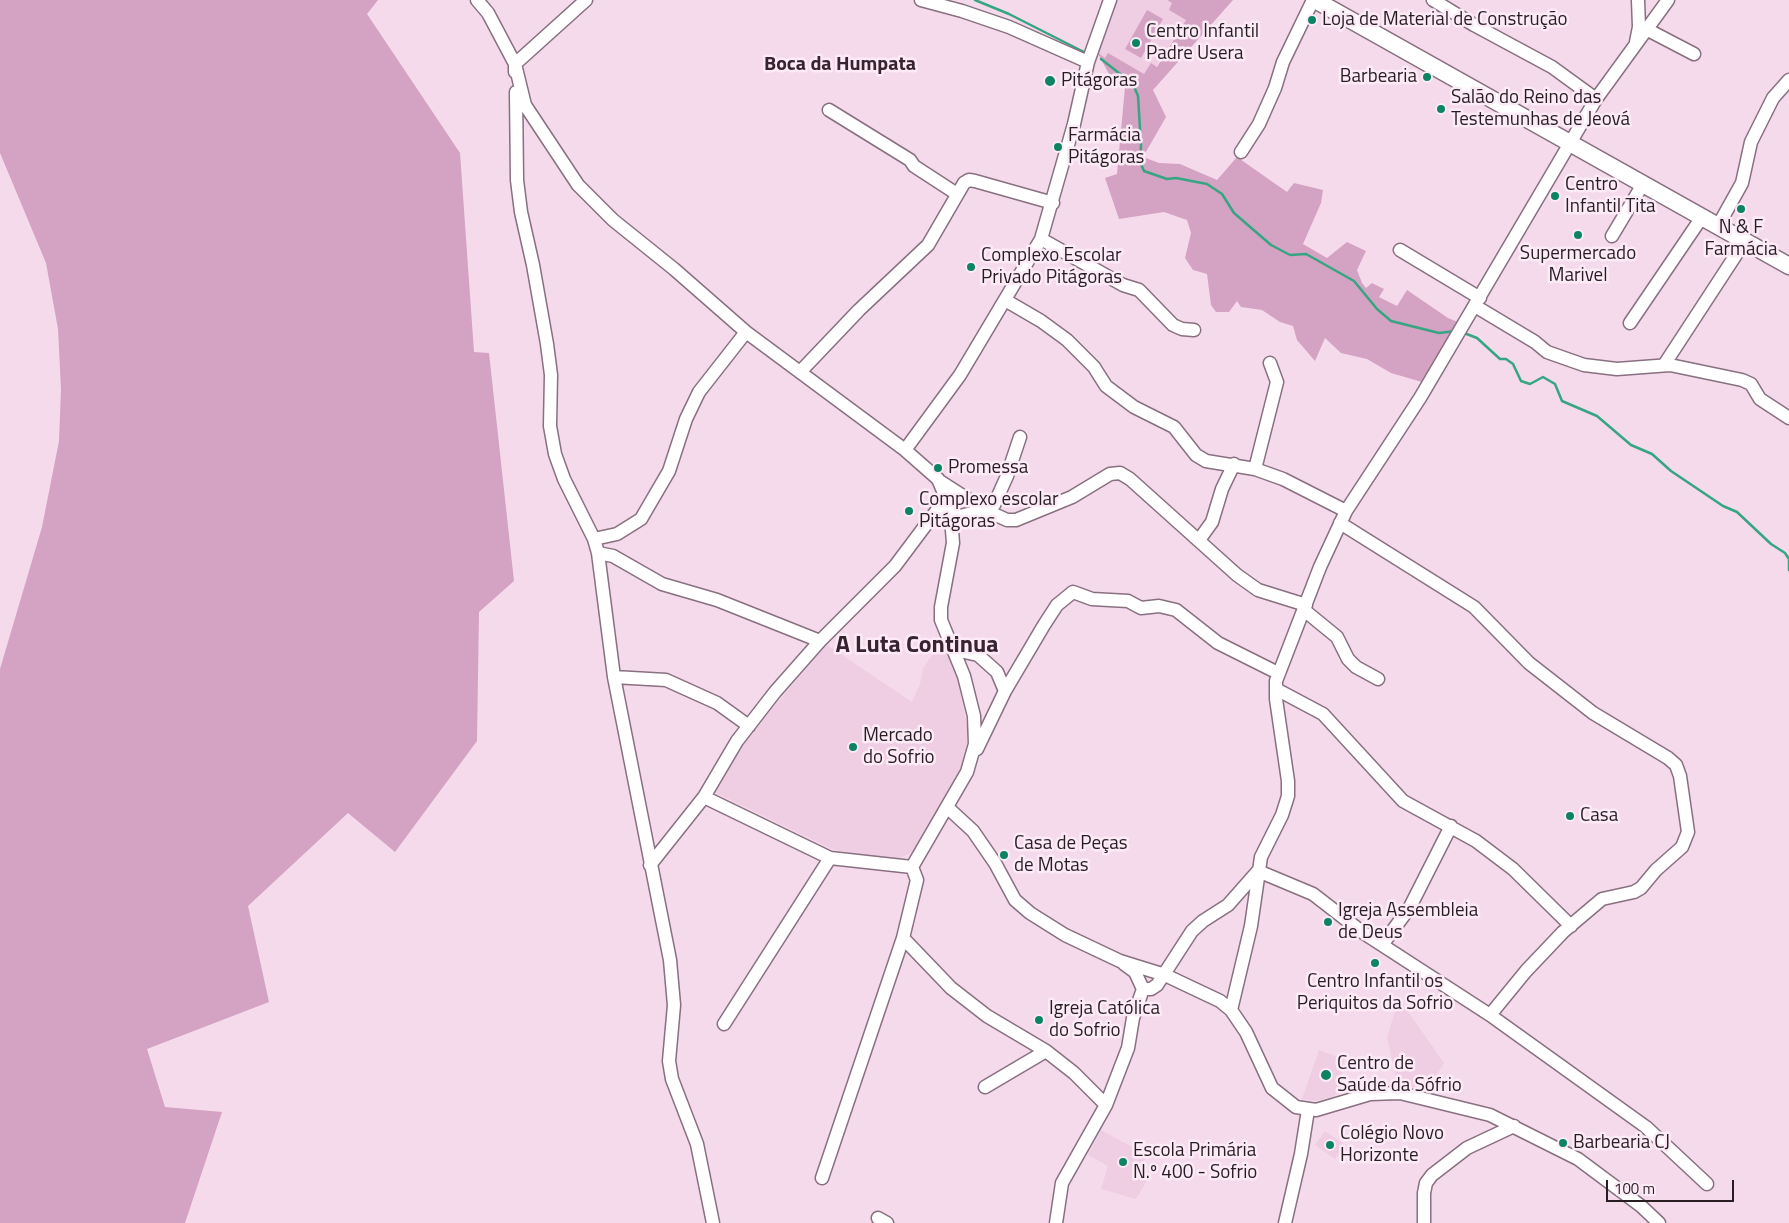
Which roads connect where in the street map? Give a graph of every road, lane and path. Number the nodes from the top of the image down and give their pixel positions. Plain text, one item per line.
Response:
1 (477, 0) edge
2 (586, 0) edge
3 (921, 0) edge
4 (1110, 0) edge
5 (1314, 0) edge
6 (1433, 0) edge
7 (1638, 0) edge
8 (1668, 0) edge
9 (1648, 30) junction
10 (1636, 45) junction
11 (1694, 54) dead end
12 (1088, 62) junction
13 (515, 64) junction
14 (1789, 80) edge
15 (1596, 99) junction
16 (829, 110) dead end
17 (1570, 143) junction
18 (1240, 152) dead end
19 (1643, 184) junction
20 (957, 194) junction
21 (1053, 203) junction
22 (1702, 217) junction
23 (1718, 226) junction
24 (1612, 236) dead end
25 (1041, 239) junction
26 (1744, 241) junction
27 (1400, 250) dead end
28 (1789, 266) edge
29 (1005, 300) junction
30 (1477, 302) junction
31 (1630, 323) dead end
32 (1194, 330) dead end
33 (746, 332) junction
34 (1270, 362) dead end
35 (1664, 365) junction
36 (800, 372) junction
37 (1789, 418) edge
38 (1020, 437) dead end
39 (905, 450) junction
40 (1234, 464) junction
41 (1255, 469) junction
42 (938, 480) junction
43 (946, 498) junction
44 (985, 510) junction
45 (1346, 511) junction
46 (951, 518) junction
47 (1340, 523) junction
48 (594, 539) junction
49 (1199, 540) junction
50 (598, 553) junction
51 (1305, 608) junction
52 (820, 641) junction
53 (955, 650) junction
54 (1278, 673) junction
55 (614, 677) junction
56 (1378, 679) dead end
57 (1276, 688) junction
58 (1006, 691) junction
59 (749, 726) junction
60 (972, 759) junction
61 (704, 797) junction
62 (948, 808) junction
63 (1451, 826) junction
64 (830, 858) junction
65 (650, 865) junction
66 (912, 867) junction
67 (1258, 870) junction
68 (1571, 926) junction
69 (903, 938) junction
70 (1382, 945) junction
71 (1120, 961) junction
72 (1165, 975) junction
73 (1143, 989) junction
74 (1231, 1010) junction
75 (1490, 1014) junction
76 (724, 1024) dead end
77 (1046, 1051) junction
78 (985, 1087) dead end
79 (1106, 1106) junction
80 (1308, 1110) junction
81 (1514, 1126) junction
82 (822, 1178) dead end
83 (1707, 1184) dead end
84 (713, 1223) edge
85 (1056, 1223) edge
86 (1285, 1223) edge
87 (1424, 1223) edge
88 (1659, 1223) edge

1 - 13 street
2 - 13 street
3 - 12 street
4 - 12 street
5 - 17 main road
5 - 18 street
6 - 15 street
7 - 10 street
8 - 9 street
9 - 10 street
9 - 11 street
10 - 15 street
12 - 21 street
13 - 33 street
13 - 48 street
14 - 23 street
15 - 17 street
16 - 20 street
17 - 19 main road
17 - 30 street
19 - 22 main road
19 - 24 street
20 - 21 street
20 - 36 street
21 - 25 street
22 - 23 main road
22 - 31 street
23 - 26 main road
25 - 29 street
25 - 32 street
26 - 28 main road
26 - 35 street
27 - 30 street
29 - 39 street
29 - 40 street
30 - 35 street
30 - 45 street
33 - 36 street
33 - 48 street
34 - 41 street
35 - 37 street
36 - 39 street
38 - 44 street
39 - 42 street
40 - 41 street
40 - 49 street
41 - 45 street
42 - 43 street
42 - 44 street
43 - 46 street
43 - 52 street
44 - 46 street
44 - 49 street
45 - 47 street
46 - 53 street
47 - 51 street
47 - 68 street
48 - 50 street
49 - 51 street
50 - 52 street
50 - 55 street
51 - 54 street
51 - 56 street
52 - 59 street
53 - 58 street
53 - 60 street
54 - 57 street
54 - 58 street
55 - 59 street
55 - 65 street
57 - 63 street
57 - 67 street
58 - 60 street
59 - 61 street
60 - 62 street
61 - 64 street
61 - 65 street
62 - 66 street
62 - 71 street
63 - 68 street
63 - 70 street
64 - 66 street
64 - 76 street
65 - 84 street
66 - 69 street
67 - 70 street
67 - 72 street
67 - 74 street
68 - 75 street
69 - 77 street
69 - 82 street
70 - 75 street
71 - 72 street
71 - 73 street
72 - 73 street
72 - 74 street
73 - 79 street
74 - 80 street
75 - 83 street
77 - 78 street
77 - 79 street
79 - 85 street
80 - 81 street
80 - 86 street
81 - 87 street
81 - 88 street

